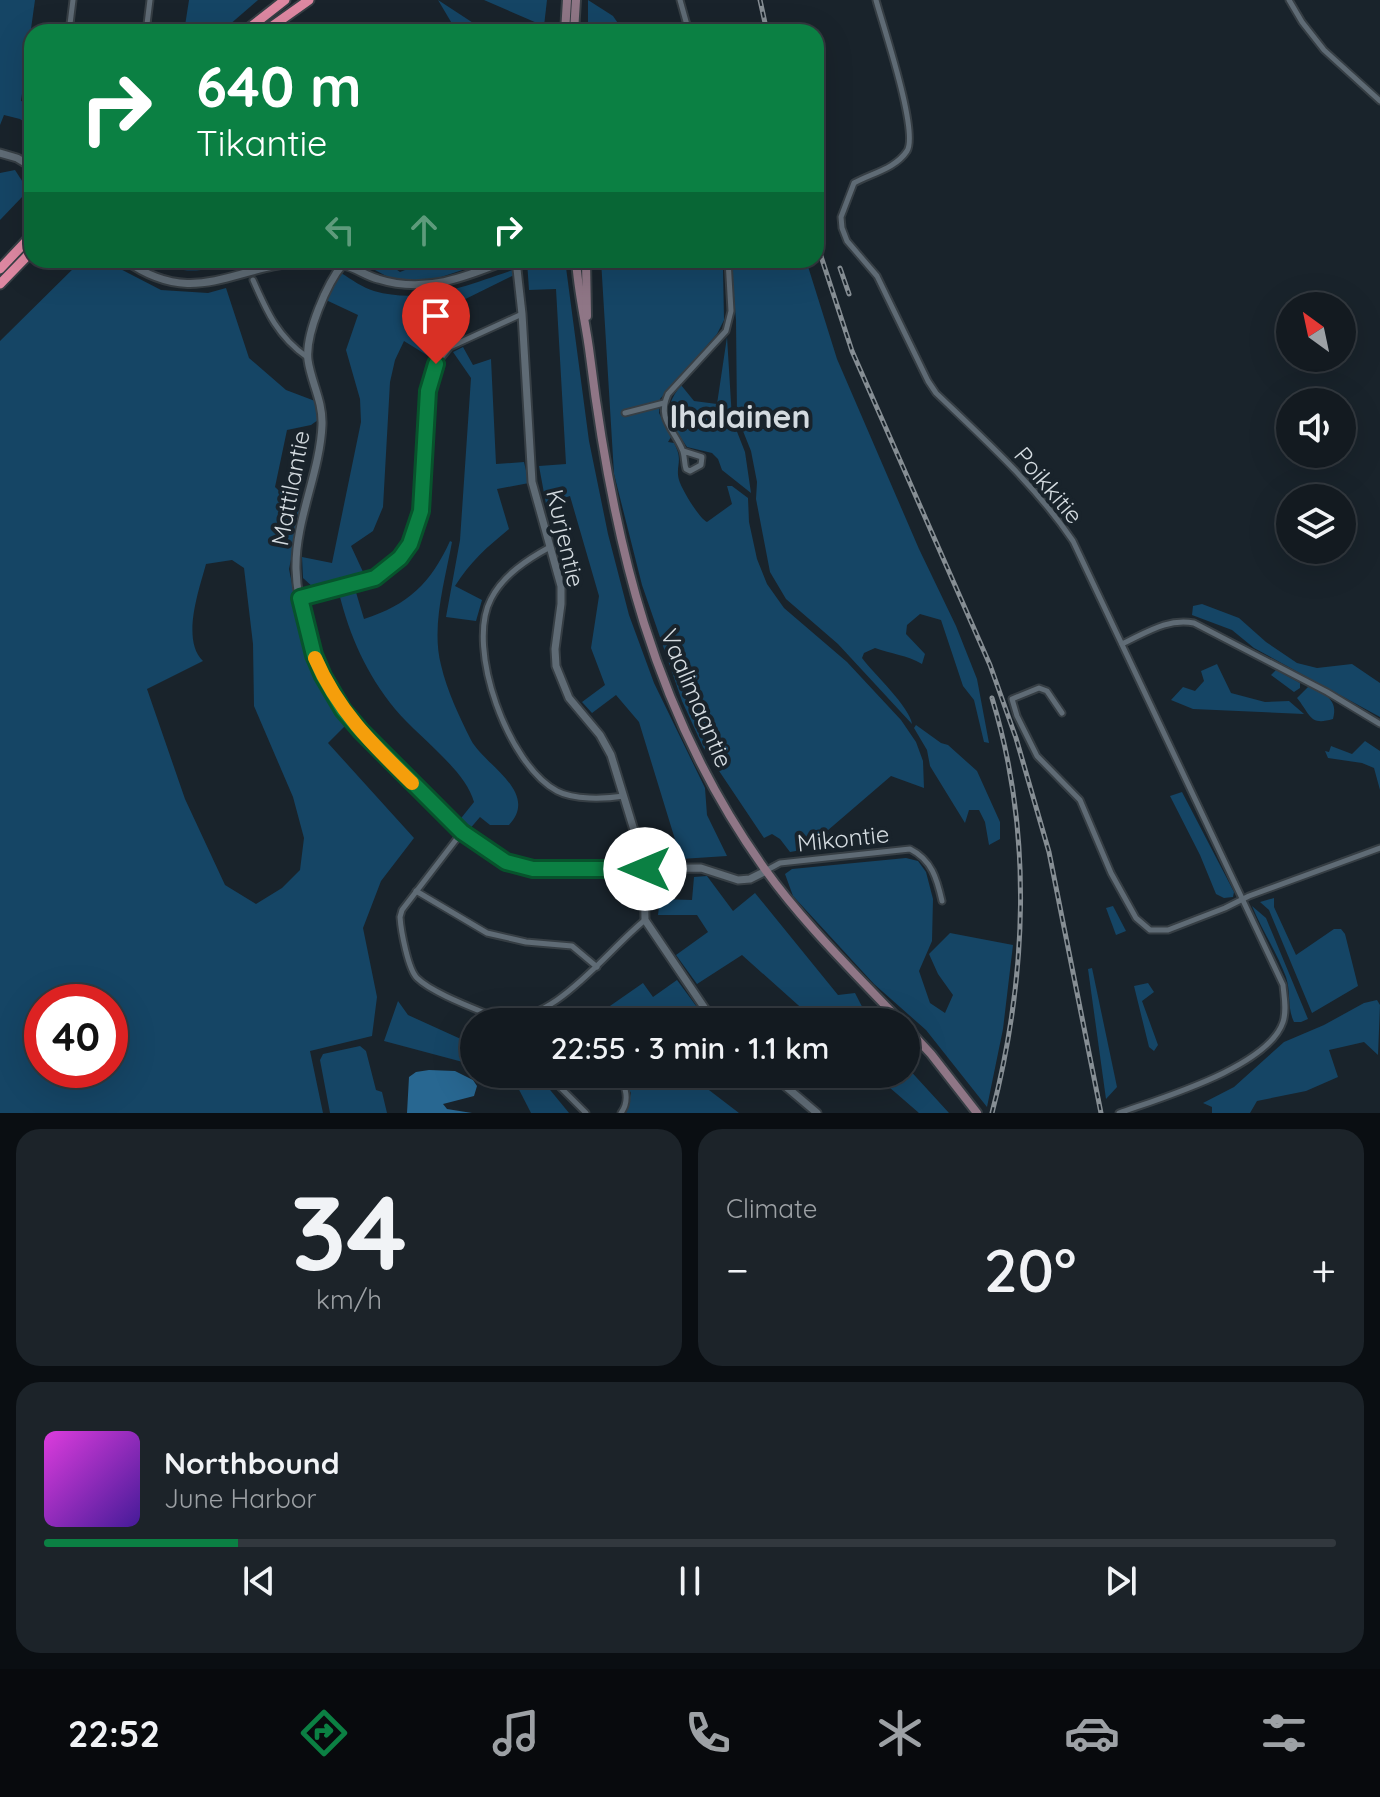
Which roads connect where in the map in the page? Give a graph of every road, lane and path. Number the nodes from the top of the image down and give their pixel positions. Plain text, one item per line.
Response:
1 (73, 0) edge
2 (150, 0) edge
3 (282, 0) edge
4 (303, 0) edge
5 (309, 0) edge
6 (567, 0) edge
7 (576, 0) edge
8 (680, 0) edge
9 (876, 0) edge
10 (1289, 0) edge
11 (70, 24) edge
12 (147, 24) edge
13 (253, 24) edge
14 (273, 24) edge
15 (274, 24) edge
16 (566, 24) edge
17 (574, 24) edge
18 (687, 24) edge
19 (1380, 101) edge
20 (0, 153) edge
21 (24, 162) edge
22 (24, 244) edge
23 (24, 259) edge
24 (139, 268) edge
25 (270, 268) edge
26 (341, 268) edge
27 (352, 268) edge
28 (486, 268) edge
29 (517, 268) edge
30 (576, 268) edge
31 (586, 268) edge
32 (728, 268) edge
33 (0, 269) edge
34 (258, 270) joint
35 (253, 280) dead end
36 (0, 284) edge
37 (522, 314) junction
38 (586, 329) junction
39 (307, 357) junction
40 (664, 403) junction
41 (625, 413) dead end
42 (683, 451) junction
43 (551, 547) junction
44 (300, 598) junction
45 (1122, 644) junction
46 (1062, 713) dead end
47 (1380, 724) edge
48 (624, 796) junction
49 (462, 832) junction
50 (1380, 848) edge
51 (645, 869) junction
52 (766, 871) junction
53 (416, 891) junction
54 (1244, 898) junction
55 (942, 901) dead end
56 (645, 920) junction
57 (597, 967) junction
58 (475, 1008) edge
59 (542, 1008) edge
60 (705, 1008) edge
61 (888, 1008) edge
62 (920, 1042) edge
63 (561, 1088) edge
64 (625, 1088) edge
65 (788, 1088) edge
66 (586, 1113) edge
67 (621, 1113) edge
68 (817, 1113) edge
69 (977, 1113) edge
70 (1121, 1113) edge

1 - 11 street
2 - 12 street
3 - 13 highway
4 - 14 highway
5 - 15 highway
6 - 16 main road
7 - 17 main road
8 - 18 street
9 - 45 street, Poikkitie
10 - 19 street
20 - 21 street
22 - 33 highway
23 - 36 highway
24 - 34 street
25 - 34 street
26 - 39 street, Mattilantie
27 - 28 street
29 - 37 street, Kurjentie
30 - 38 main road, Vaalimaantie
31 - 38 main road, Vaalimaantie
32 - 40 street
35 - 39 street
37 - 43 street, Kurjentie
37 - 44 street
38 - 52 main road, Vaalimaantie
39 - 44 street, Mattilantie
40 - 41 street
40 - 42 street
42 - 42 street
43 - 48 street, Kurjentie
43 - 48 street
44 - 49 street, Mattilantie
45 - 47 street
45 - 54 street, Poikkitie
46 - 54 street
48 - 51 street, Kurjentie
49 - 51 street, Mattilantie
49 - 53 street
50 - 54 street
51 - 52 street, Mattilantie
51 - 56 street, Kurjentie
52 - 55 street, Mikontie
52 - 61 main road, Vaalimaantie
53 - 57 street
53 - 58 street
54 - 70 street, Poikkitie
56 - 57 street
56 - 60 street
57 - 59 street
62 - 69 main road
63 - 66 street
64 - 67 street
65 - 68 street

